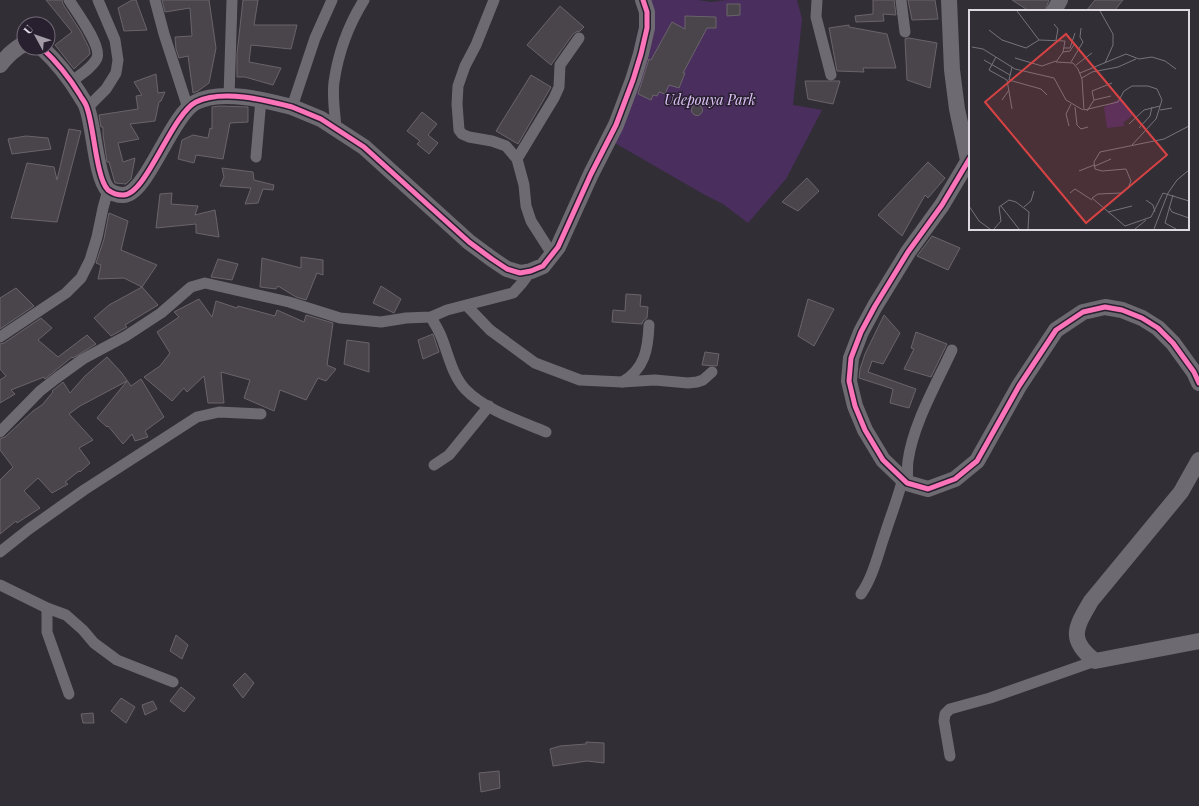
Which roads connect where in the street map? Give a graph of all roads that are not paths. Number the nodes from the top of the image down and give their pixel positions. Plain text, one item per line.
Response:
1 (70, 0) edge
2 (98, 0) edge
3 (155, 0) edge
4 (232, 0) edge
5 (332, 0) edge
6 (364, 0) edge
7 (494, 0) edge
8 (643, 0) edge
9 (817, 0) edge
10 (901, 0) edge
11 (948, 0) edge
12 (1060, 0) edge
13 (1055, 10) edge
14 (905, 32) dead end
15 (578, 38) dead end
16 (16, 48) edge
17 (49, 56) edge
18 (0, 65) edge
19 (831, 75) dead end
20 (72, 81) junction
21 (229, 97) junction
22 (261, 99) junction
23 (292, 107) junction
24 (87, 108) junction
25 (188, 108) junction
26 (336, 128) junction
27 (256, 157) dead end
28 (517, 159) junction
29 (969, 159) edge
30 (108, 190) junction
31 (552, 254) junction
32 (531, 271) junction
33 (467, 306) junction
34 (431, 316) junction
35 (649, 325) dead end
36 (0, 337) edge
37 (952, 350) dead end
38 (712, 372) dead end
39 (622, 382) junction
40 (1199, 383) edge
41 (489, 406) junction
42 (260, 414) dead end
43 (0, 432) edge
44 (546, 432) dead end
45 (1199, 460) edge
46 (434, 465) dead end
47 (905, 481) junction
48 (0, 552) edge
49 (0, 585) edge
50 (861, 594) dead end
51 (47, 608) junction
52 (1199, 642) edge
53 (1095, 661) junction
54 (173, 682) dead end
55 (69, 694) dead end
56 (950, 756) dead end

1 - 20 street
2 - 24 street
3 - 25 street
4 - 21 street
5 - 23 street
6 - 26 street
7 - 28 street
8 - 31 street
9 - 19 street
10 - 14 street
11 - 29 street
12 - 13 street
15 - 28 street
16 - 18 street
17 - 20 street
20 - 24 street
21 - 22 street
21 - 25 street
22 - 23 street
22 - 27 street
23 - 26 street
24 - 30 street
25 - 30 street
26 - 32 street
28 - 31 street
29 - 47 street
30 - 36 street
31 - 32 street
32 - 33 street
33 - 34 street
33 - 39 street
34 - 41 street
34 - 43 street
35 - 39 street
37 - 47 street
38 - 39 street
40 - 47 street
41 - 44 street
41 - 46 street
42 - 48 street
45 - 53 street
47 - 50 street
49 - 51 street
51 - 54 street
51 - 55 street
52 - 53 street
53 - 56 street

